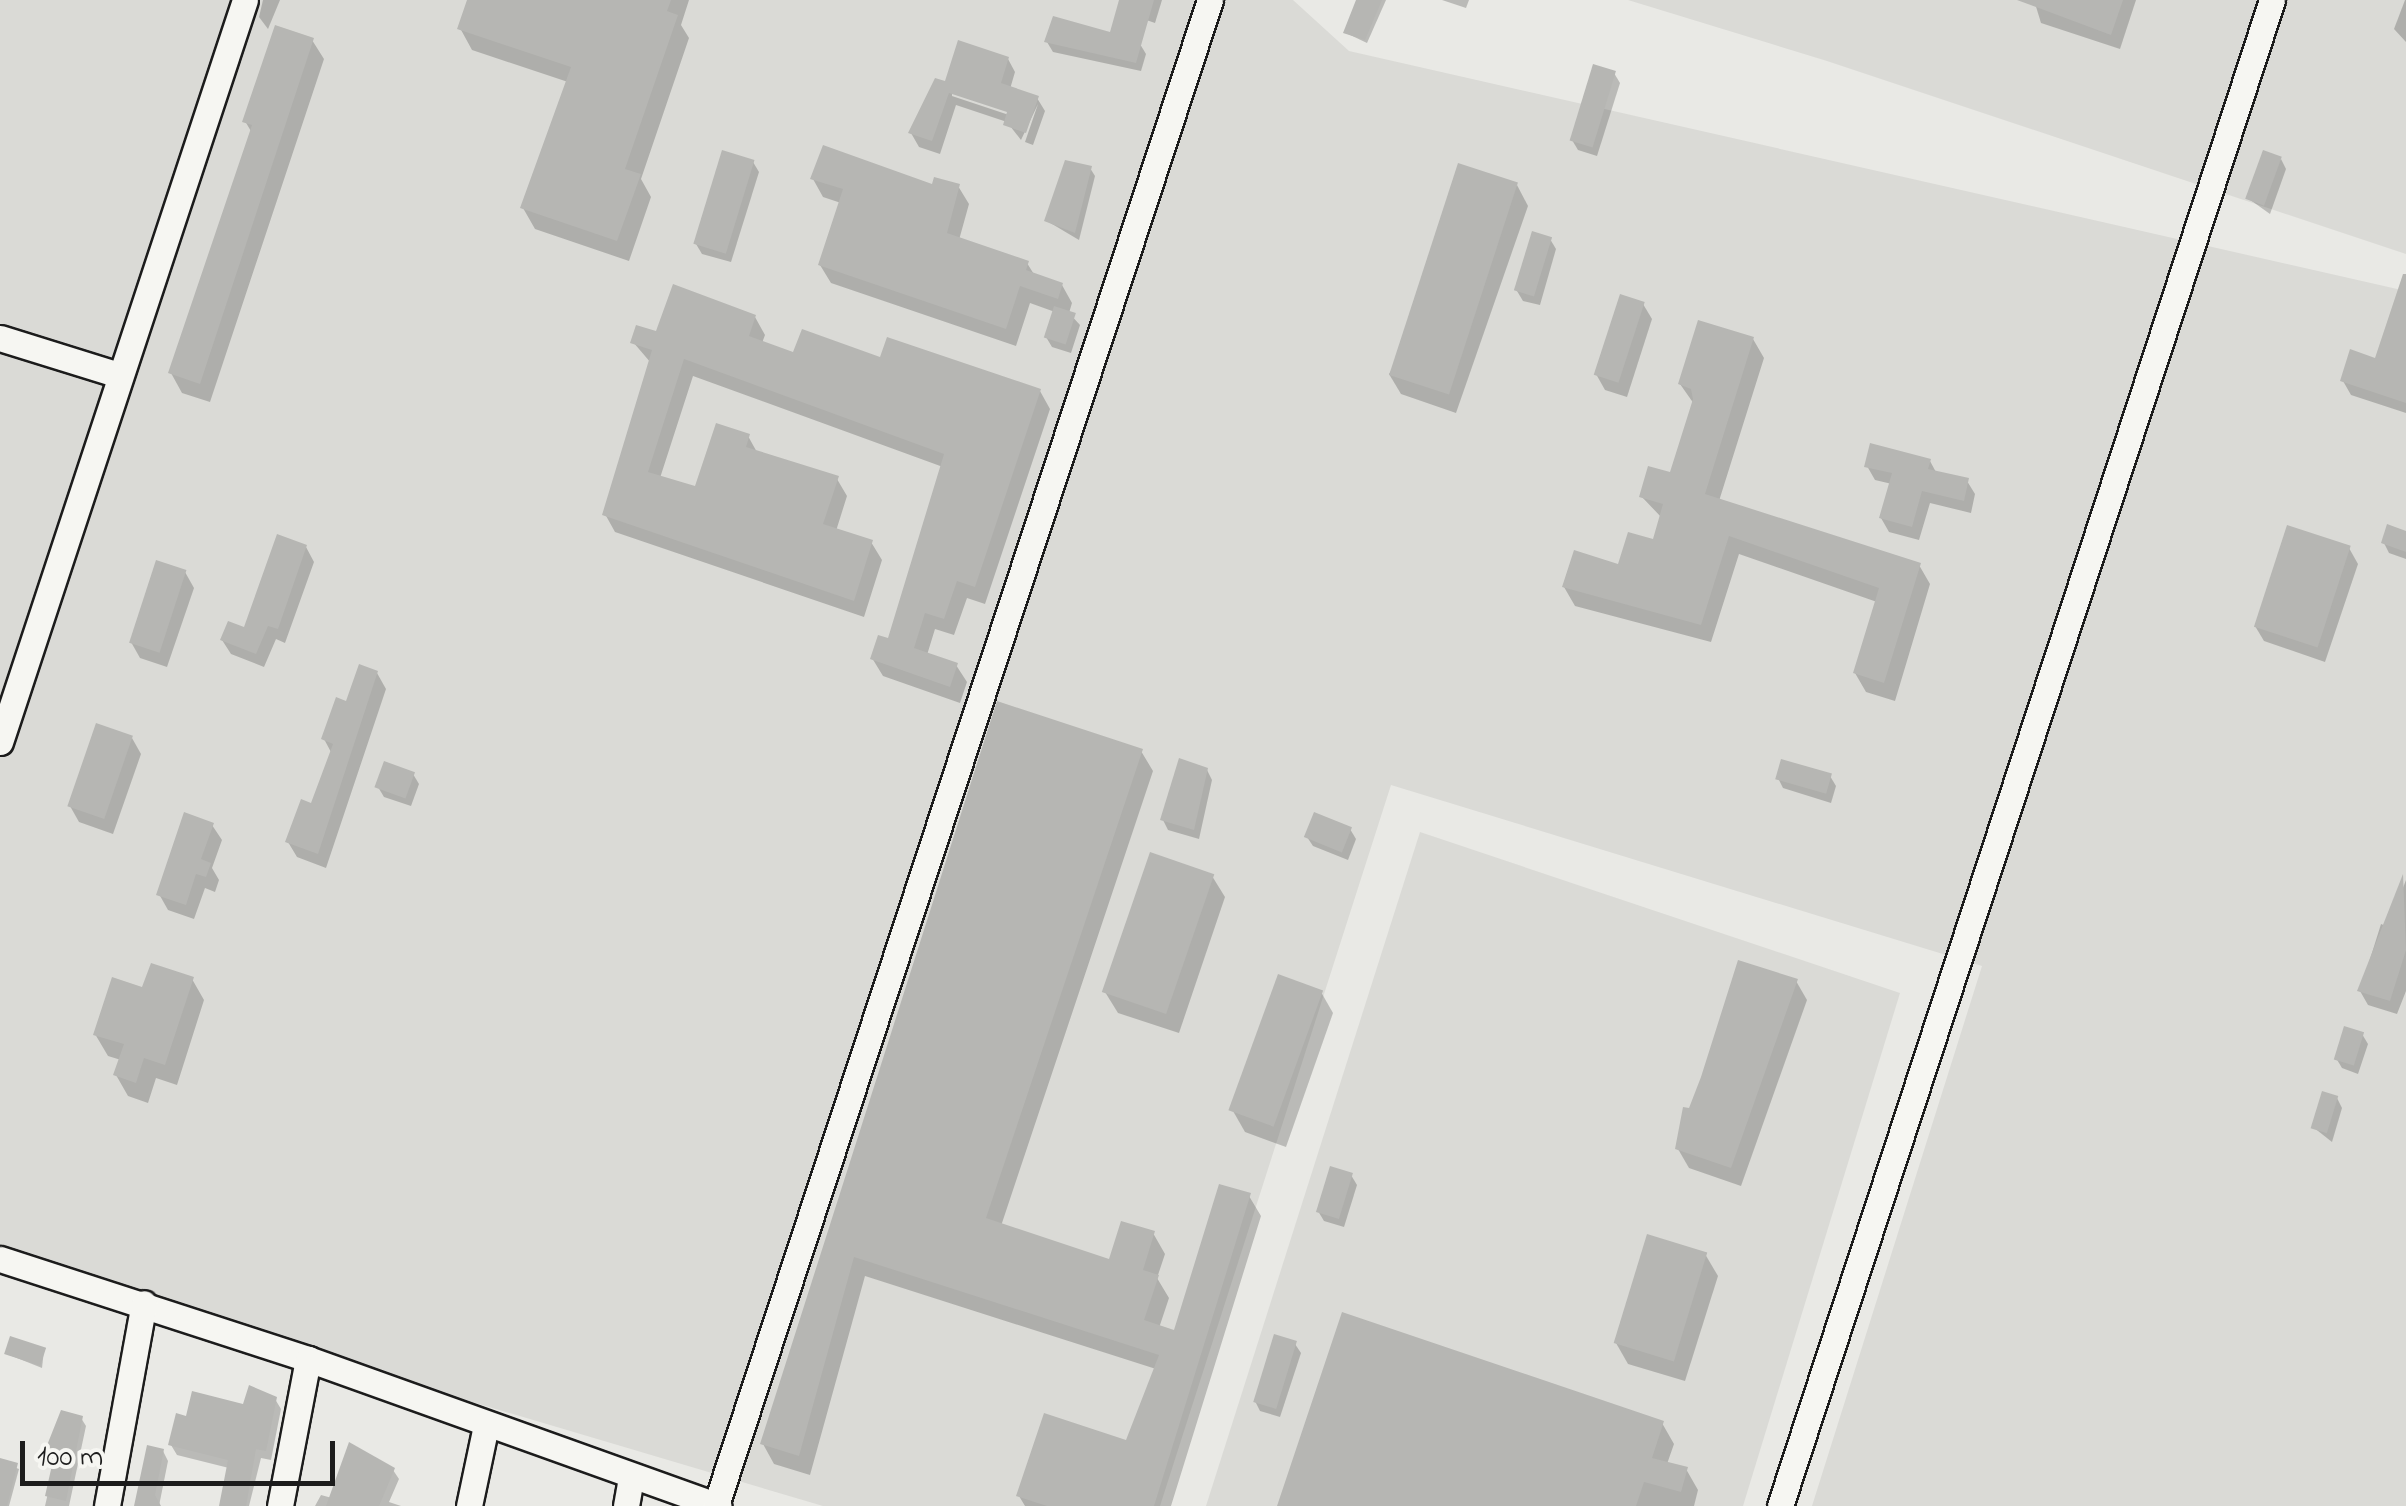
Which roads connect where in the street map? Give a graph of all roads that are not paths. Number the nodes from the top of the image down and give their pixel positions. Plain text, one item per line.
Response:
1 (244, 0) edge
2 (1210, 0) edge
3 (2272, 0) edge
4 (0, 338) edge
5 (119, 375) junction
6 (0, 742) edge
7 (0, 1260) edge
8 (144, 1303) junction
9 (308, 1359) junction
10 (486, 1424) junction
11 (631, 1478) junction
12 (107, 1506) edge
13 (280, 1506) edge
14 (469, 1506) edge
15 (626, 1506) edge
16 (718, 1506) edge
17 (1780, 1506) edge

1 - 5 street
2 - 16 street
3 - 17 street
4 - 5 street
5 - 6 street
7 - 8 street
8 - 9 street
8 - 12 street
9 - 10 street
9 - 13 street
10 - 11 street
10 - 14 street
11 - 15 street
11 - 16 street

